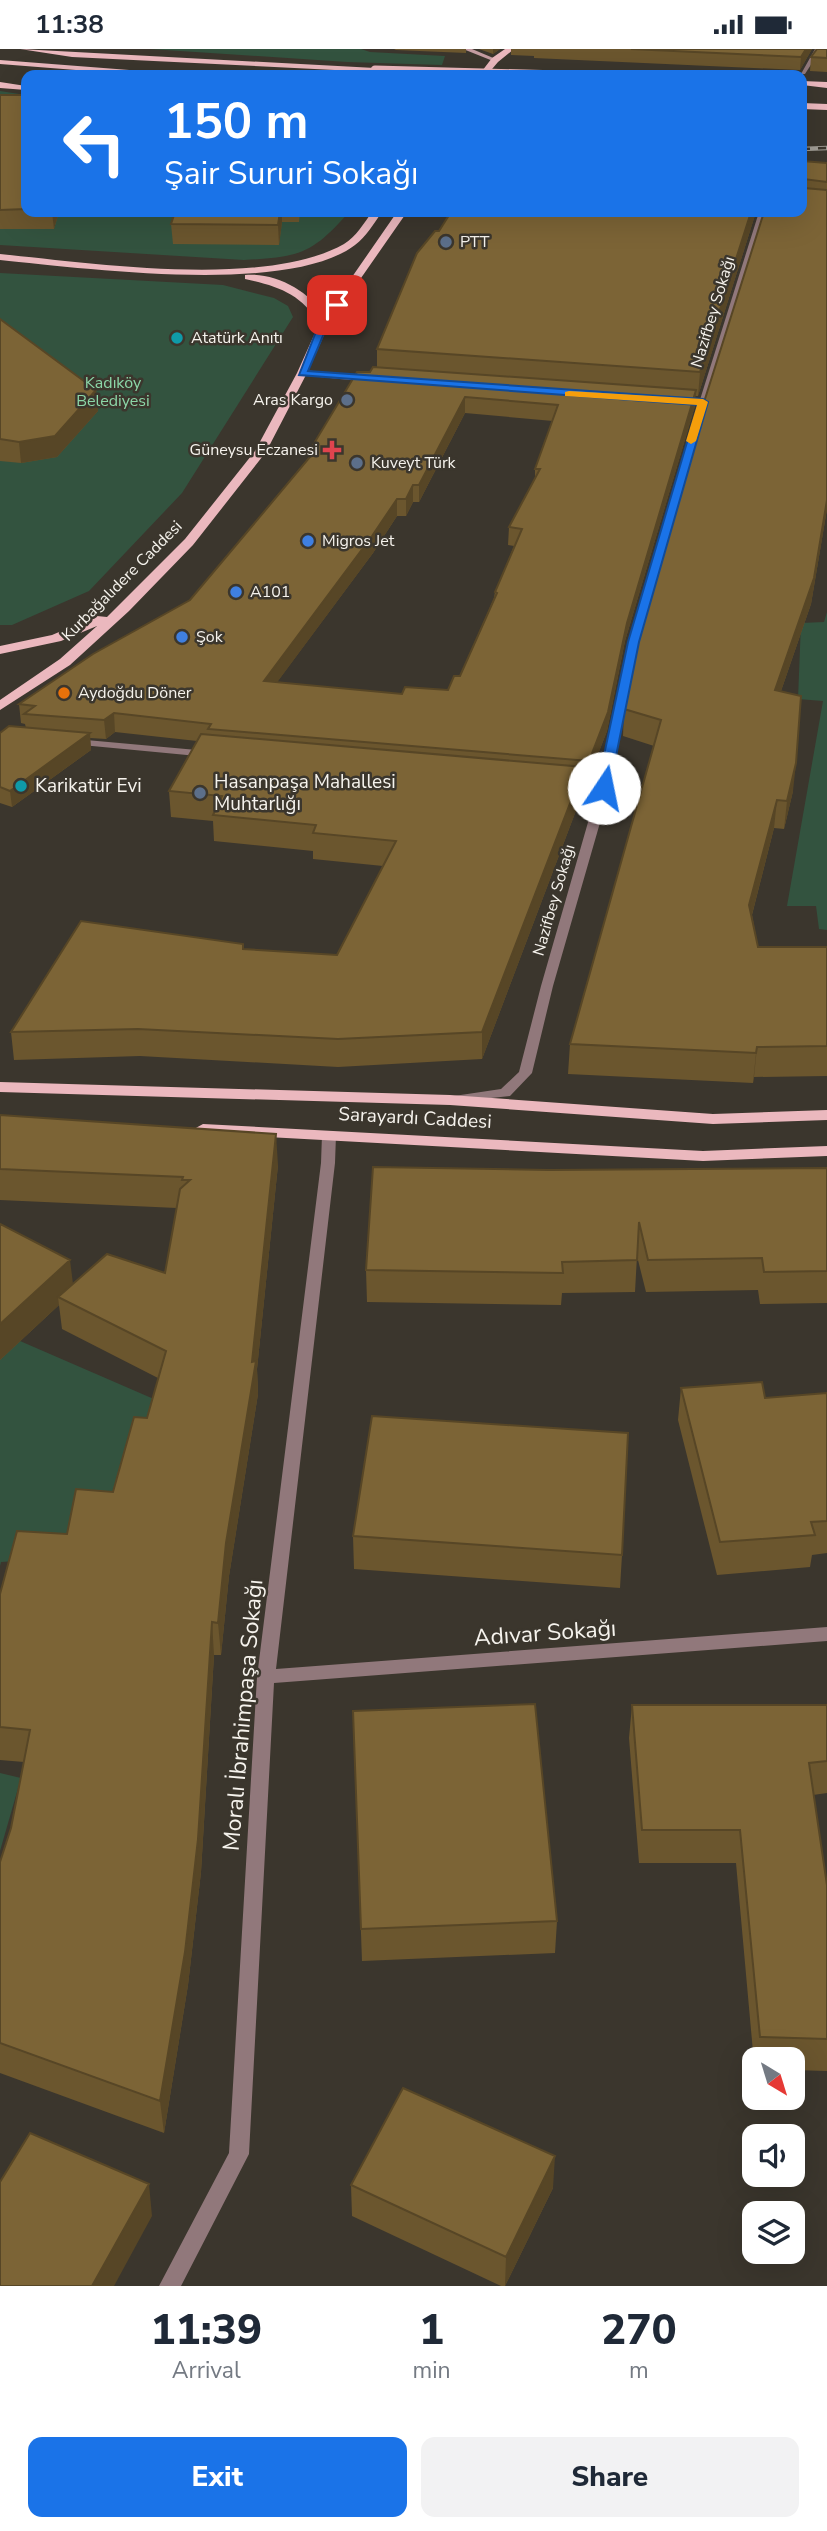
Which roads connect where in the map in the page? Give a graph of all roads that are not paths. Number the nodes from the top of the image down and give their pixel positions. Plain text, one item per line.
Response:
1 (24, 49) edge
2 (466, 49) edge
3 (510, 49) edge
4 (818, 49) edge
5 (0, 62) edge
6 (493, 62) junction
7 (103, 70) edge
8 (375, 70) edge
9 (478, 70) edge
10 (487, 70) edge
11 (806, 70) edge
12 (807, 79) edge
13 (0, 85) edge
14 (827, 85) edge
15 (21, 87) edge
16 (807, 106) edge
17 (827, 107) edge
18 (373, 217) edge
19 (399, 217) edge
20 (761, 217) edge
21 (0, 257) edge
22 (208, 271) junction
23 (324, 324) junction
24 (302, 373) junction
25 (380, 379) edge
26 (690, 401) edge
27 (703, 402) junction
28 (124, 608) junction
29 (0, 650) edge
30 (0, 706) edge
31 (57, 740) edge
32 (222, 755) edge
33 (549, 783) edge
34 (604, 788) junction
35 (0, 1087) edge
36 (450, 1100) junction
37 (827, 1115) edge
38 (190, 1129) edge
39 (329, 1135) junction
40 (827, 1151) edge
41 (827, 1634) edge
42 (266, 1677) junction
43 (170, 2286) edge

1 - 8 main road, bridge
2 - 6 street
3 - 6 main road
4 - 11 street
5 - 7 main road
6 - 9 main road
6 - 10 main road
12 - 14 main road
13 - 15 main road
16 - 17 main road
18 - 22 main road
19 - 23 main road, Kurbağalıdere Caddesi
20 - 27 street, Nazifbey Sokağı
21 - 22 main road
22 - 23 main road
23 - 24 main road, Kurbağalıdere Caddesi
24 - 25 street
24 - 28 main road, Kurbağalıdere Caddesi
26 - 27 street
27 - 34 street, Nazifbey Sokağı
28 - 29 main road
28 - 30 main road, Kurbağalıdere Caddesi
31 - 32 street
33 - 34 street
34 - 36 street, Nazifbey Sokağı
35 - 36 main road, Sarayardı Caddesi
36 - 37 main road, Sarayardı Caddesi
38 - 39 main road, Sarayardı Caddesi
39 - 40 main road, Sarayardı Caddesi
39 - 42 street, Moralı İbrahimpaşa Sokağı
41 - 42 street, Adıvar Sokağı
42 - 43 street, Moralı İbrahimpaşa Sokağı

